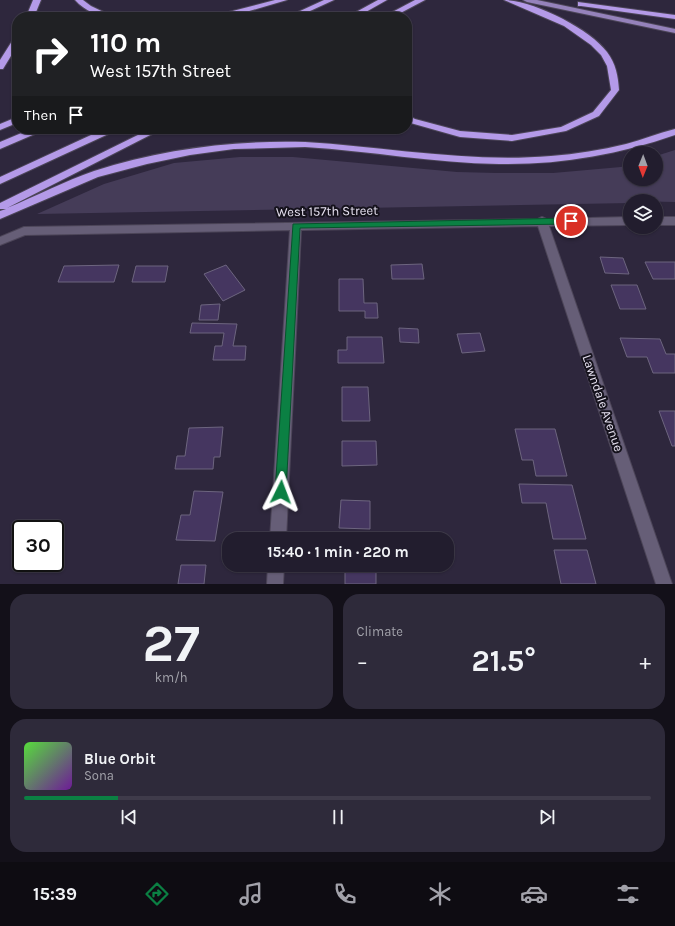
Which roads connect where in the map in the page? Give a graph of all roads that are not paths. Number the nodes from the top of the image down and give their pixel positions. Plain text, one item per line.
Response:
1 (37, 0) edge
2 (79, 0) edge
3 (283, 0) edge
4 (292, 0) edge
5 (330, 0) edge
6 (383, 0) edge
7 (422, 0) edge
8 (508, 0) edge
9 (527, 0) edge
10 (562, 0) edge
11 (582, 4) junction
12 (32, 12) edge
13 (98, 12) edge
14 (239, 12) edge
15 (264, 12) edge
16 (302, 12) edge
17 (360, 12) edge
18 (397, 12) edge
19 (675, 17) edge
20 (675, 24) edge
21 (675, 31) edge
22 (12, 48) edge
23 (0, 67) edge
24 (412, 121) edge
25 (12, 122) edge
26 (0, 127) edge
27 (675, 132) edge
28 (28, 134) edge
29 (101, 134) edge
30 (147, 134) edge
31 (0, 146) edge
32 (0, 181) edge
33 (0, 207) edge
34 (0, 215) edge
35 (542, 221) junction
36 (623, 221) edge
37 (663, 221) edge
38 (675, 221) edge
39 (296, 226) junction
40 (0, 241) edge
41 (278, 532) edge
42 (276, 572) edge
43 (275, 584) edge
44 (664, 584) edge

1 - 12 highway
2 - 13 highway
3 - 14 highway
4 - 15 highway
5 - 16 highway
6 - 17 highway
7 - 18 highway
8 - 24 highway
9 - 21 main road
10 - 11 main road
11 - 19 highway
11 - 20 main road
22 - 23 highway
25 - 26 highway
27 - 34 highway
28 - 31 highway
29 - 32 highway
30 - 33 highway
35 - 36 street, West 157th Street
35 - 39 street, West 157th Street
35 - 44 street, Lawndale Avenue
37 - 38 street
39 - 40 street, West 157th Street
39 - 41 street
42 - 43 street

